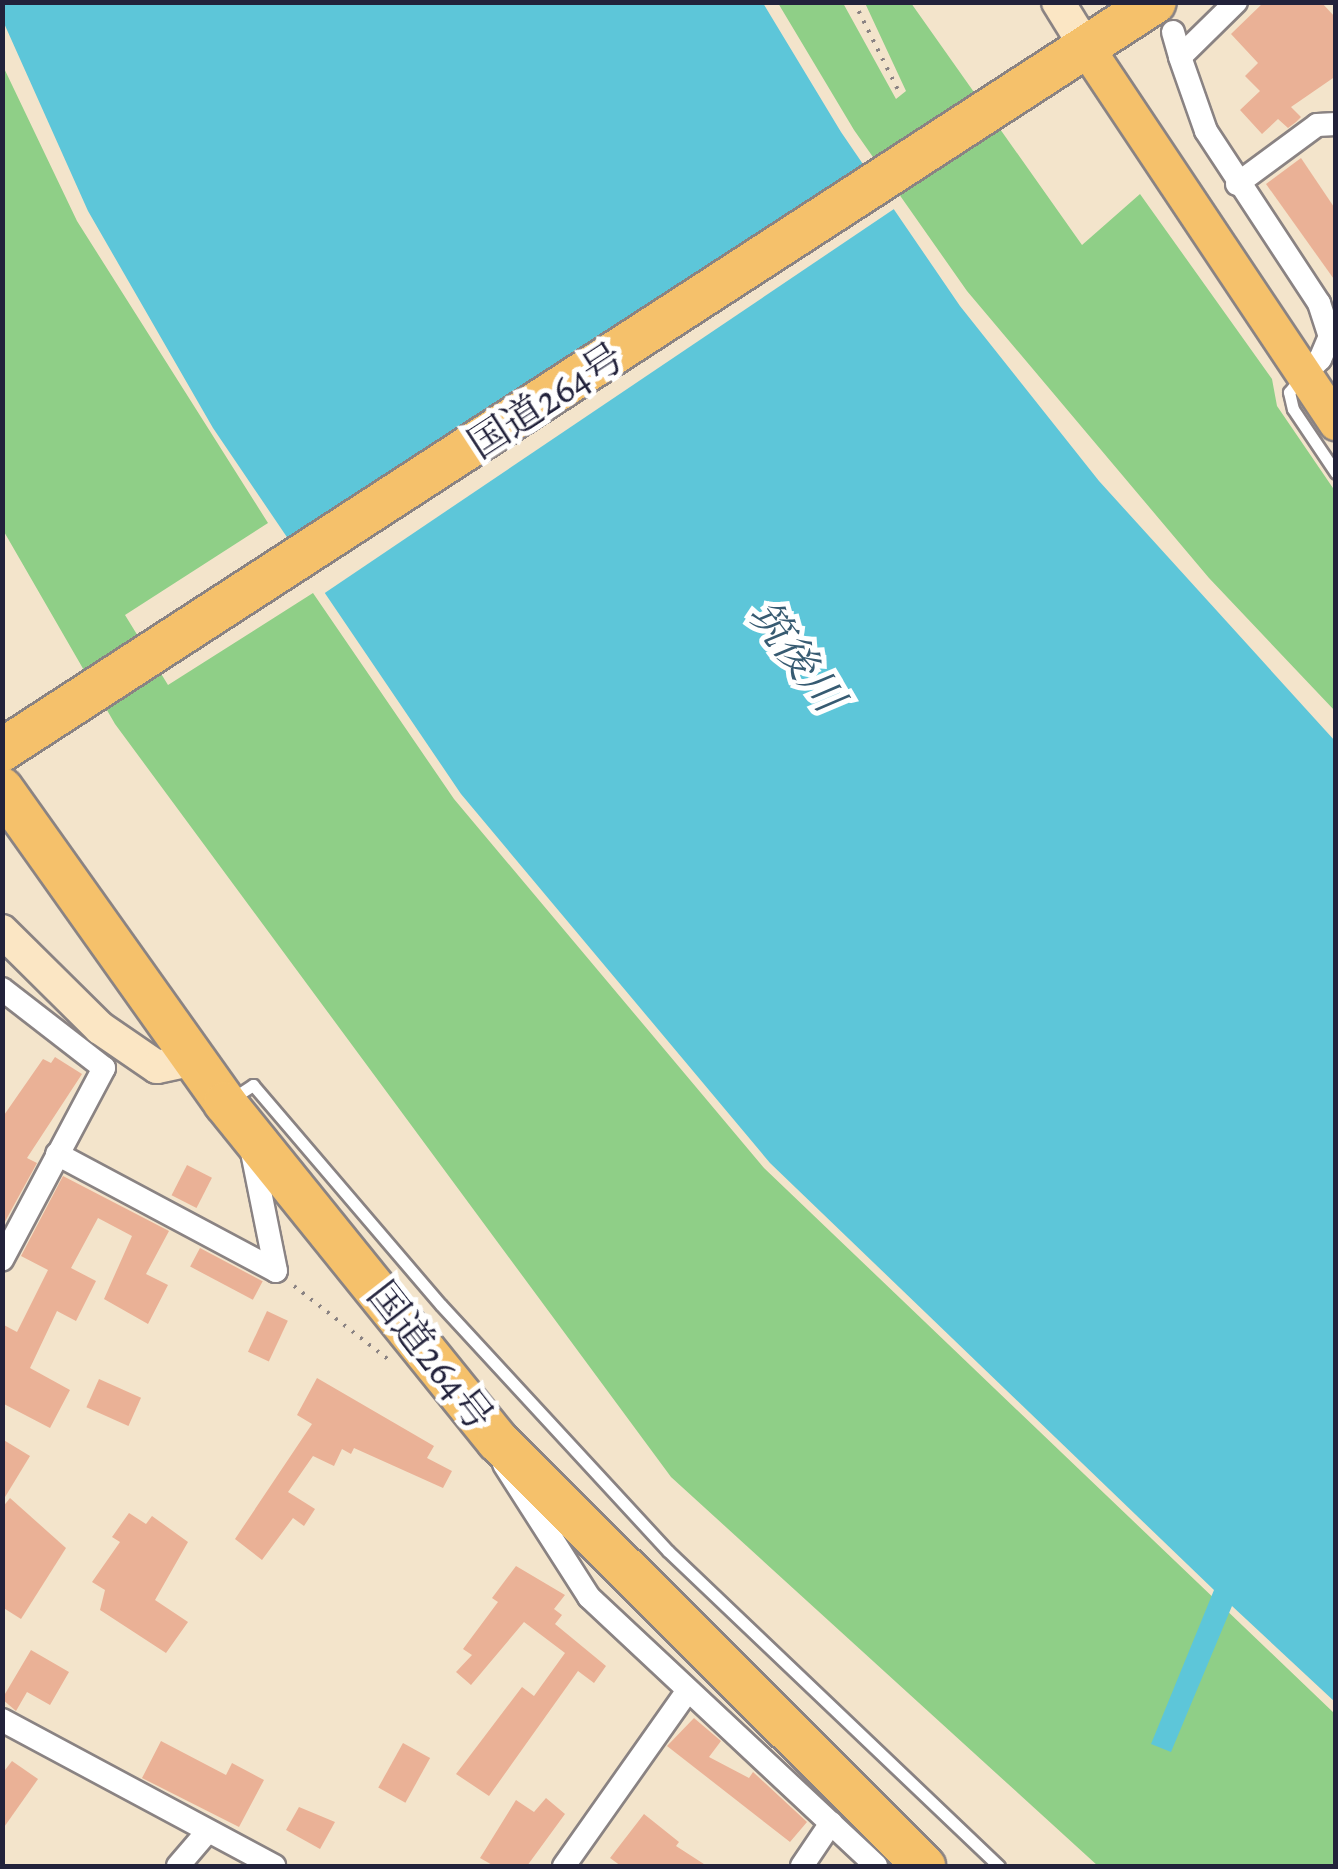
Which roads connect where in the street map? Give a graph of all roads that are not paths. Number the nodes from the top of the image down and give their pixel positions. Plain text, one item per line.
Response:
1 (1058, 2) edge
2 (1236, 2) edge
3 (1164, 18) edge
4 (1087, 50) junction
5 (1180, 57) junction
6 (1336, 124) edge
7 (1237, 184) junction
8 (1300, 378) junction
9 (1336, 423) edge
10 (1336, 473) edge
11 (2, 750) edge
12 (2, 789) edge
13 (2, 932) edge
14 (2, 989) edge
15 (194, 1059) junction
16 (236, 1116) junction
17 (57, 1154) junction
18 (2, 1260) edge
19 (498, 1441) junction
20 (688, 1690) junction
21 (2, 1720) edge
22 (832, 1823) junction
23 (207, 1832) junction
24 (178, 1866) edge
25 (274, 1866) edge
26 (564, 1866) edge
27 (802, 1866) edge
28 (876, 1866) edge
29 (924, 1866) edge
30 (999, 1866) edge

1 - 4 street
2 - 5 street
3 - 4 highway, 国道264号
3 - 5 street
4 - 8 main road
4 - 11 highway, 国道264号
5 - 7 street
6 - 7 street
7 - 8 street
8 - 9 main road
8 - 10 lane
12 - 15 highway, 国道264号
13 - 15 street
14 - 17 street
15 - 16 highway, 国道264号
16 - 17 street
16 - 19 highway, 国道264号
16 - 30 lane
17 - 18 street
19 - 20 street
19 - 29 highway, 国道264号
20 - 22 street
20 - 26 street
21 - 23 street
22 - 27 street
22 - 28 street
23 - 24 street
23 - 25 street

